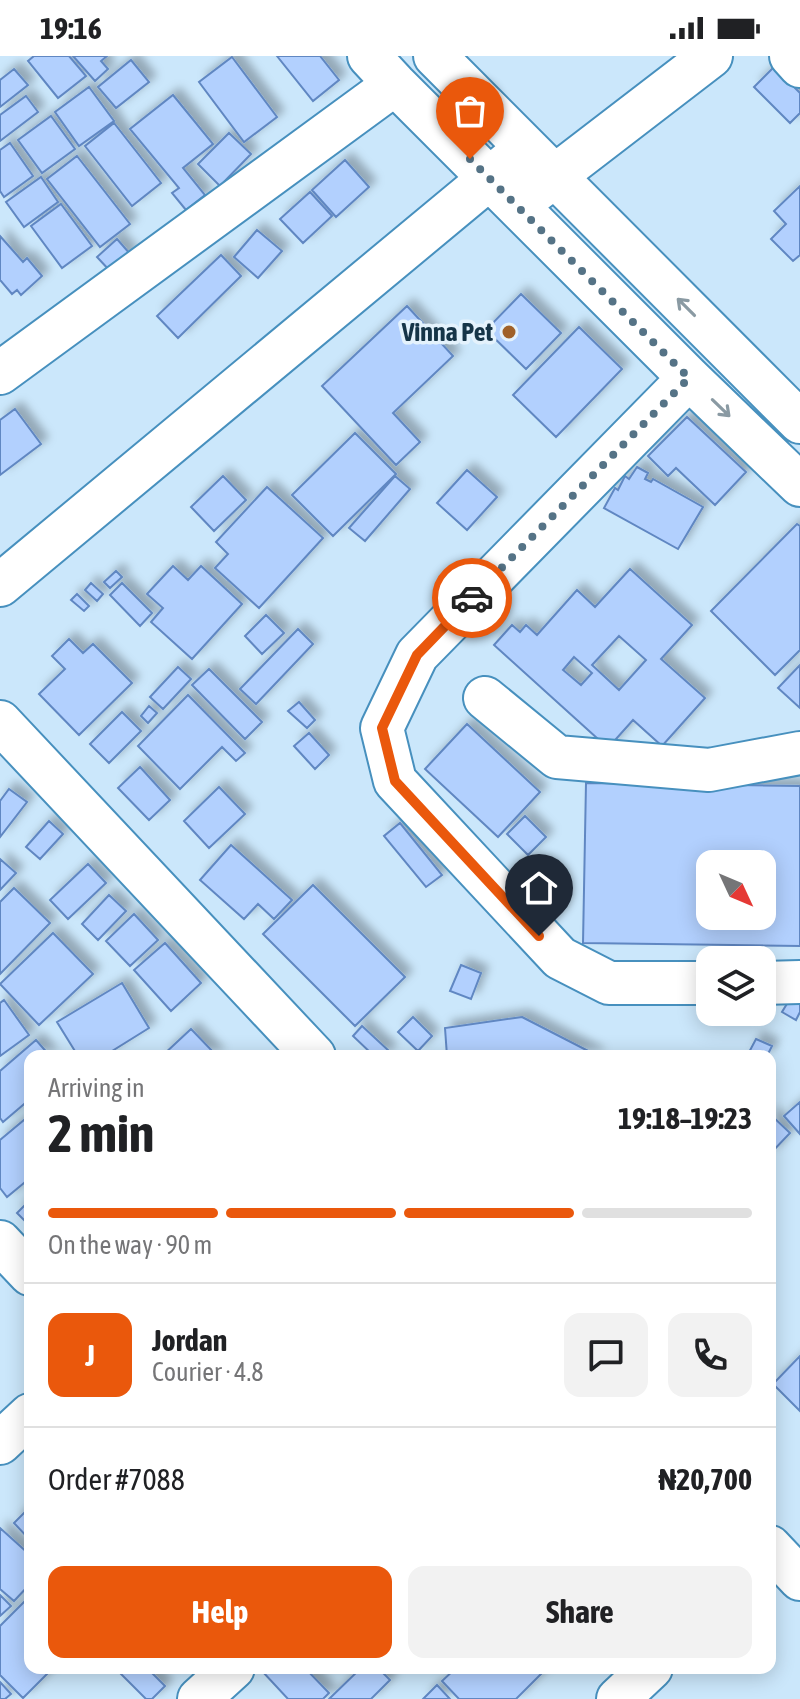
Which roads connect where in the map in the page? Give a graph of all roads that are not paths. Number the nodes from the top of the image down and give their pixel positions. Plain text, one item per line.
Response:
1 (435, 56) edge
2 (711, 56) edge
3 (791, 56) edge
4 (800, 66) edge
5 (382, 70) edge
6 (540, 162) junction
7 (503, 192) junction
8 (0, 373) edge
9 (689, 378) junction
10 (800, 422) edge
11 (800, 485) edge
12 (0, 585) edge
13 (485, 698) dead end
14 (0, 722) edge
15 (800, 753) edge
16 (800, 982) edge
17 (696, 983) edge
18 (776, 983) edge
19 (308, 1050) edge
20 (0, 1242) edge
21 (24, 1268) edge
22 (24, 1421) edge
23 (0, 1443) edge
24 (226, 1674) edge
25 (645, 1674) edge
26 (199, 1699) edge
27 (618, 1699) edge

1 - 6 street
2 - 6 street
3 - 4 street
5 - 7 street
5 - 8 street
6 - 7 street
10 -> 6 street
7 - 9 street
7 - 12 street
9 -> 11 street
9 - 17 street
13 - 15 street
14 - 19 street
16 - 18 street
20 - 21 street
22 - 23 street
24 - 26 street
25 - 27 street

